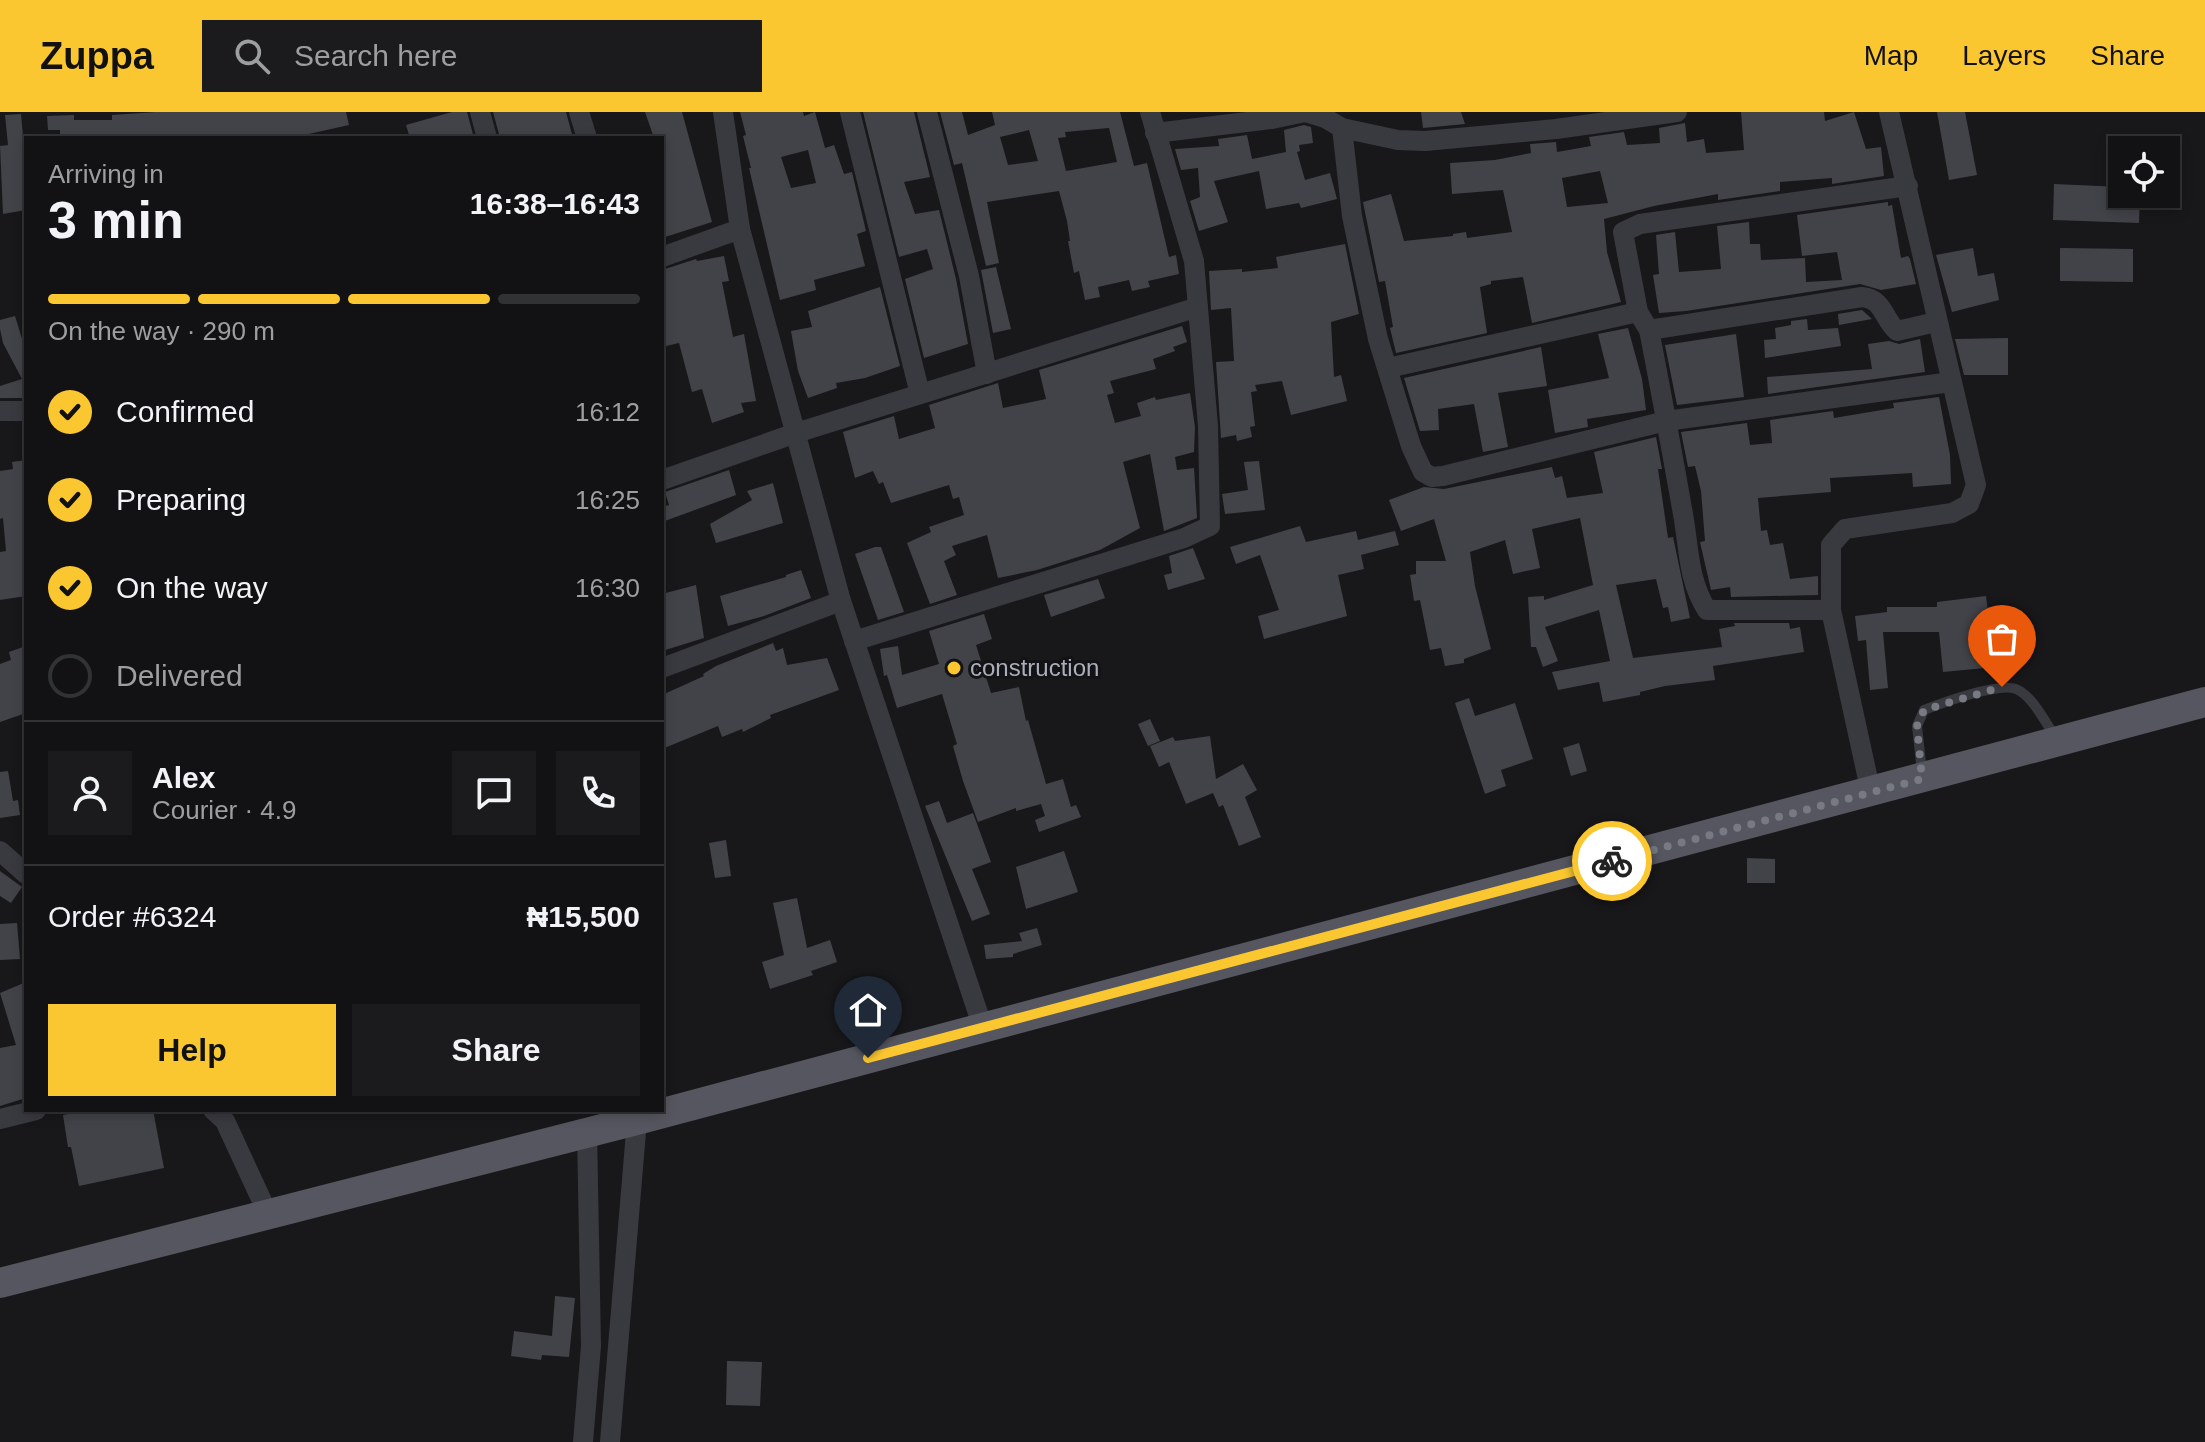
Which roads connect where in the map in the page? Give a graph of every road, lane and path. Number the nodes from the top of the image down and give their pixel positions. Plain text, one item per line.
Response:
1 (480, 112) edge
2 (579, 112) edge
3 (723, 112) edge
4 (850, 112) edge
5 (927, 112) edge
6 (1150, 112) edge
7 (1677, 112) edge
8 (1889, 112) edge
9 (1342, 128) junction
10 (1155, 133) junction
11 (486, 136) edge
12 (586, 136) edge
13 (1908, 186) junction
14 (740, 229) junction
15 (664, 256) edge
16 (1198, 307) junction
17 (1644, 321) junction
18 (1936, 322) junction
19 (1388, 368) junction
20 (987, 374) junction
21 (1951, 382) junction
22 (920, 394) junction
23 (0, 411) edge
24 (24, 411) edge
25 (1666, 421) junction
26 (796, 433) junction
27 (664, 479) edge
28 (841, 601) junction
29 (1831, 610) junction
30 (854, 641) junction
31 (664, 667) edge
32 (2205, 702) edge
33 (2058, 742) junction
34 (1922, 779) junction
35 (1871, 793) junction
36 (0, 851) edge
37 (24, 872) edge
38 (983, 1028) junction
39 (28, 1112) edge
40 (215, 1112) edge
41 (0, 1119) edge
42 (637, 1120) junction
43 (587, 1131) junction
44 (268, 1214) junction
45 (0, 1283) edge
46 (583, 1442) edge
47 (610, 1442) edge

1 - 11 street
2 - 12 street
3 - 14 street
4 - 22 street
5 - 20 street
6 - 10 street
7 - 9 street
8 - 13 street
9 - 10 street
9 - 19 street
10 - 16 street
13 - 17 street
13 - 18 street
14 - 15 street
14 - 26 street
16 - 20 street
16 - 30 street
17 - 18 street
17 - 19 street
17 - 25 street
18 - 21 street
19 - 25 street
20 - 22 street
21 - 25 street
21 - 29 street
22 - 26 street
23 - 24 street
25 - 29 street
26 - 27 street
26 - 28 street
28 - 30 street
28 - 31 street
29 - 35 street
30 - 38 street
32 - 33 main road
33 - 34 main road
33 - 34 lane
34 - 35 main road
35 - 38 main road
36 - 37 street
38 - 42 main road
39 - 41 street
40 - 44 street
42 - 43 main road
42 - 47 street
43 - 44 main road
43 - 46 street
44 - 45 main road

